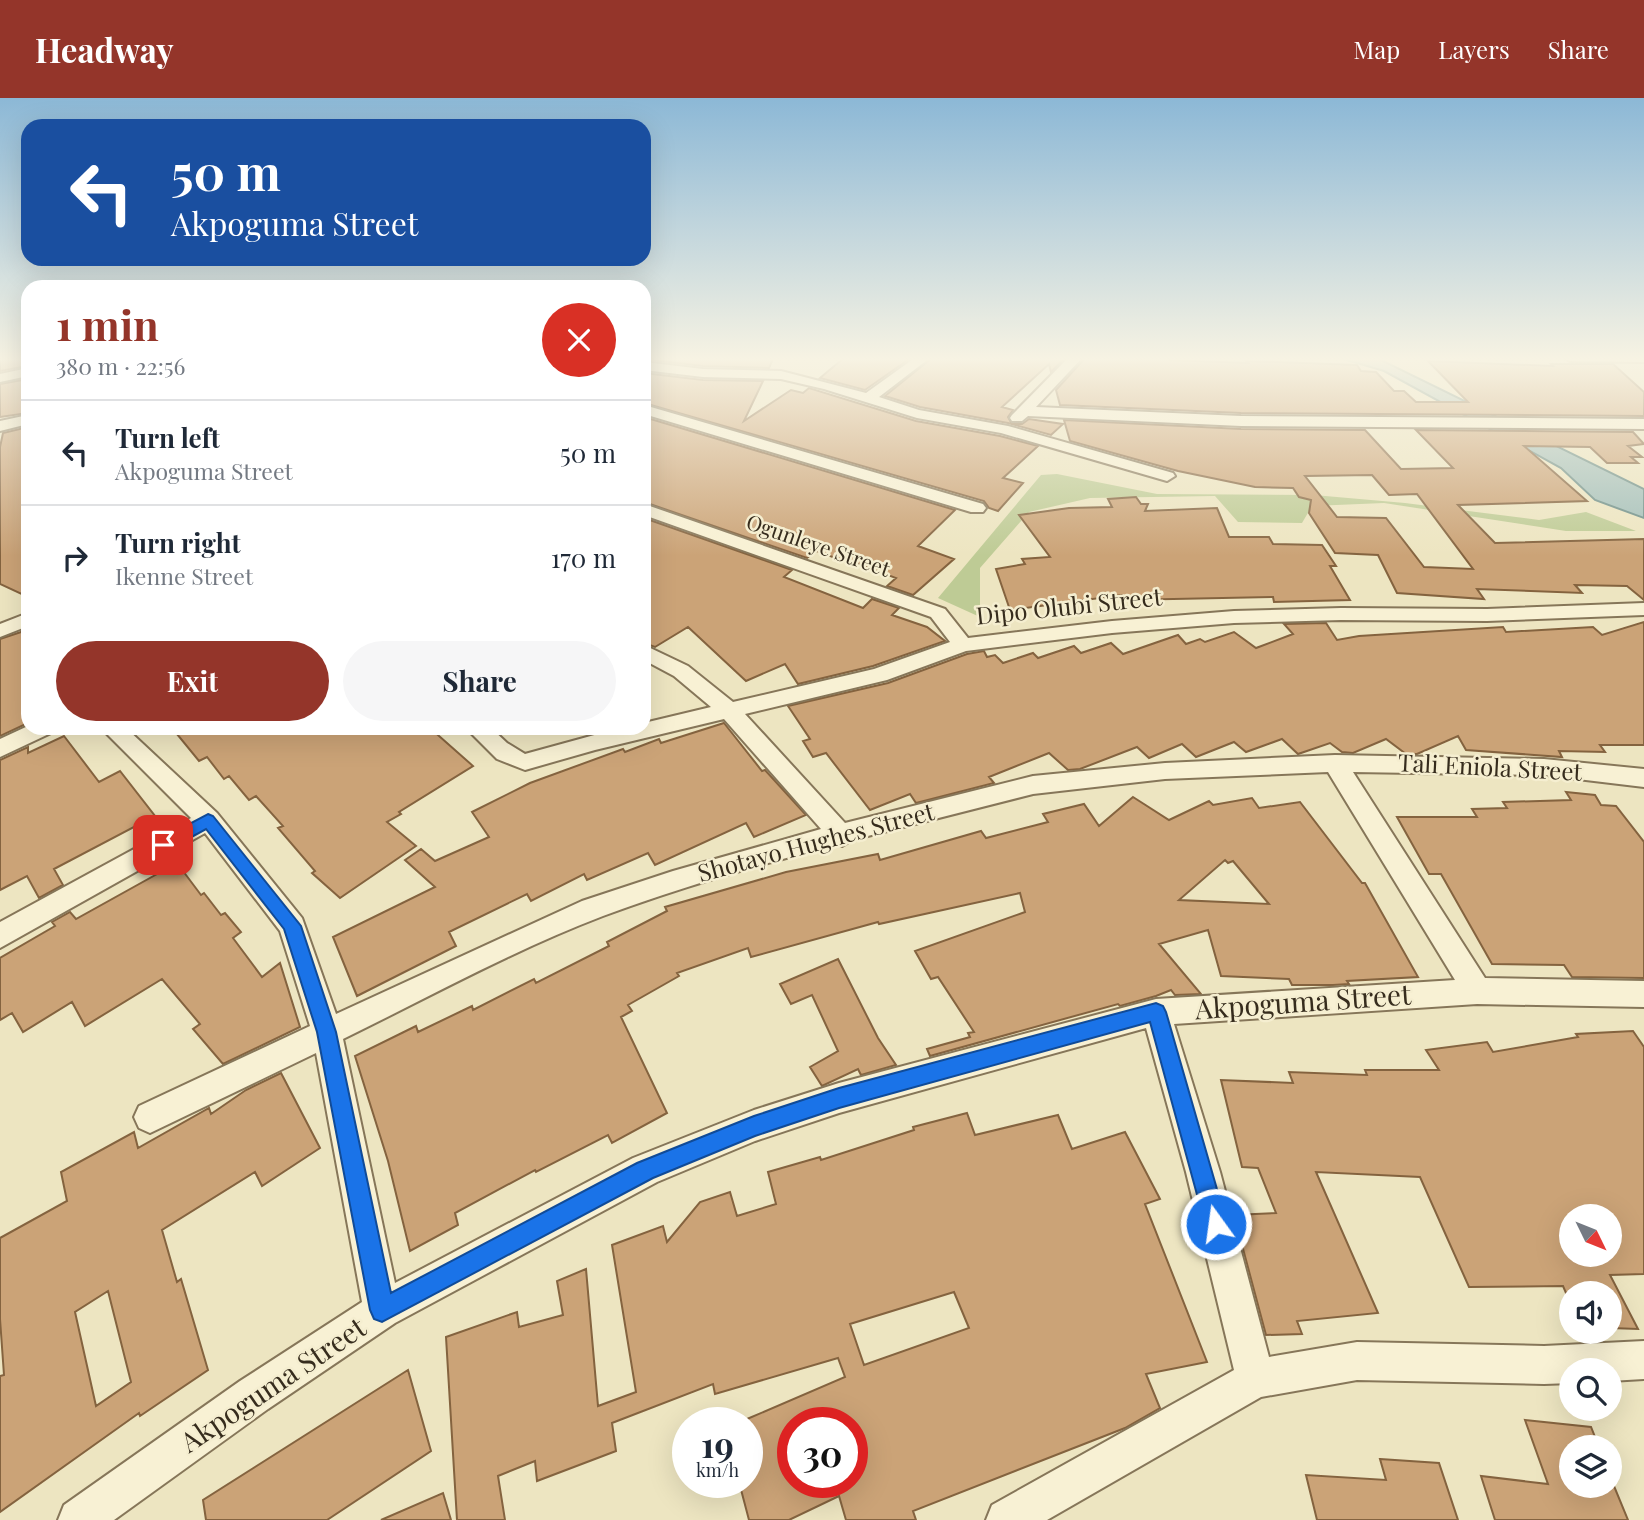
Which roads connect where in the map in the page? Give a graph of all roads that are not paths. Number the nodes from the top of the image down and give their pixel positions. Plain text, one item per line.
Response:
1 (692, 423) edge
2 (971, 423) edge
3 (1010, 423) edge
4 (1557, 423) edge
5 (1644, 424) edge
6 (1003, 429) junction
7 (1167, 477) dead end
8 (977, 508) dead end
9 (651, 511) edge
10 (1644, 608) edge
11 (21, 622) edge
12 (0, 631) edge
13 (963, 645) junction
14 (651, 655) edge
15 (729, 710) junction
16 (651, 728) edge
17 (29, 735) edge
18 (119, 735) edge
19 (484, 735) edge
20 (624, 735) edge
21 (0, 749) edge
22 (1335, 763) junction
23 (1644, 778) edge
24 (208, 820) junction
25 (842, 836) junction
26 (0, 936) edge
27 (1477, 991) junction
28 (1644, 994) edge
29 (1156, 1012) junction
30 (327, 1032) junction
31 (150, 1117) dead end
32 (382, 1310) junction
33 (1644, 1360) edge
34 (1255, 1379) junction
35 (79, 1520) edge
36 (1007, 1520) edge

1 - 8 street
2 - 6 street
3 - 6 street
4 - 5 street
6 - 7 street
9 - 13 street, Ogunleye Street
10 - 13 street, Dipo Olubi Street
11 - 12 street
13 - 15 street, Dipo Olubi Street
14 - 15 street
15 - 16 street, Dipo Olubi Street
15 - 25 street
17 - 21 street
18 - 24 street
19 - 20 street, Dipo Olubi Street
22 - 23 street, Tali Eniola Street
22 - 25 street, Shotayo Hughes Street
22 - 27 street
24 - 26 street
24 - 30 street
25 - 30 street, Shotayo Hughes Street
27 - 28 street, Akpoguma Street
27 - 29 street, Akpoguma Street
29 - 32 street, Akpoguma Street
29 - 34 street
30 - 31 street, Shotayo Hughes Street
30 - 32 street
32 - 35 street, Akpoguma Street
33 - 34 street
34 - 36 street

